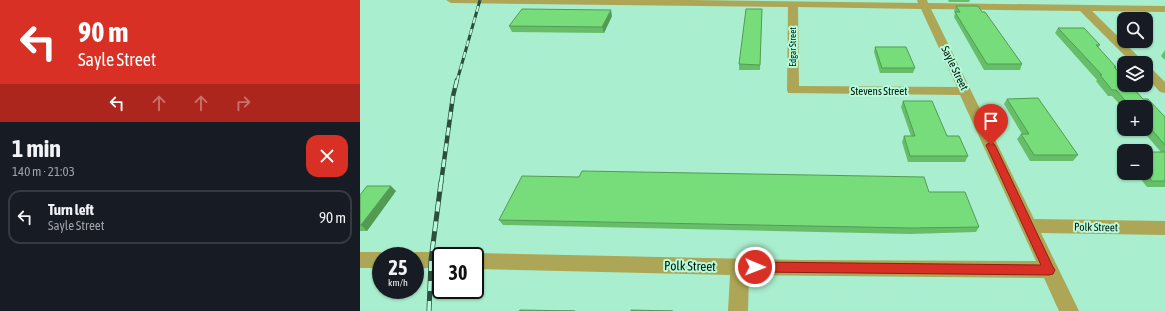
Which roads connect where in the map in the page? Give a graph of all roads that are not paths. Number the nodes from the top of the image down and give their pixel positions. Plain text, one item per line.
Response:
1 (451, 0) edge
2 (685, 1) edge
3 (924, 3) edge
4 (793, 4) junction
5 (1084, 8) junction
6 (1165, 9) edge
7 (1132, 56) edge
8 (1153, 77) edge
9 (1165, 89) edge
10 (793, 90) joint
11 (966, 91) junction
12 (1028, 226) junction
13 (1165, 228) edge
14 (360, 260) edge
15 (372, 260) edge
16 (484, 261) edge
17 (740, 267) junction
18 (1049, 270) junction
19 (738, 311) edge
20 (1069, 311) edge

1 - 2 street
2 - 4 street
3 - 4 street
3 - 5 street
3 - 11 street, Sayle Street
4 - 10 street, Edgar Street
5 - 6 street
5 - 7 street
8 - 9 street
10 - 11 street, Stevens Street
11 - 12 street, Sayle Street
12 - 13 street, Polk Street
12 - 18 street, Sayle Street
14 - 15 street
16 - 17 street, Polk Street
17 - 18 street, Polk Street
17 - 19 street
18 - 20 street, Sayle Street

